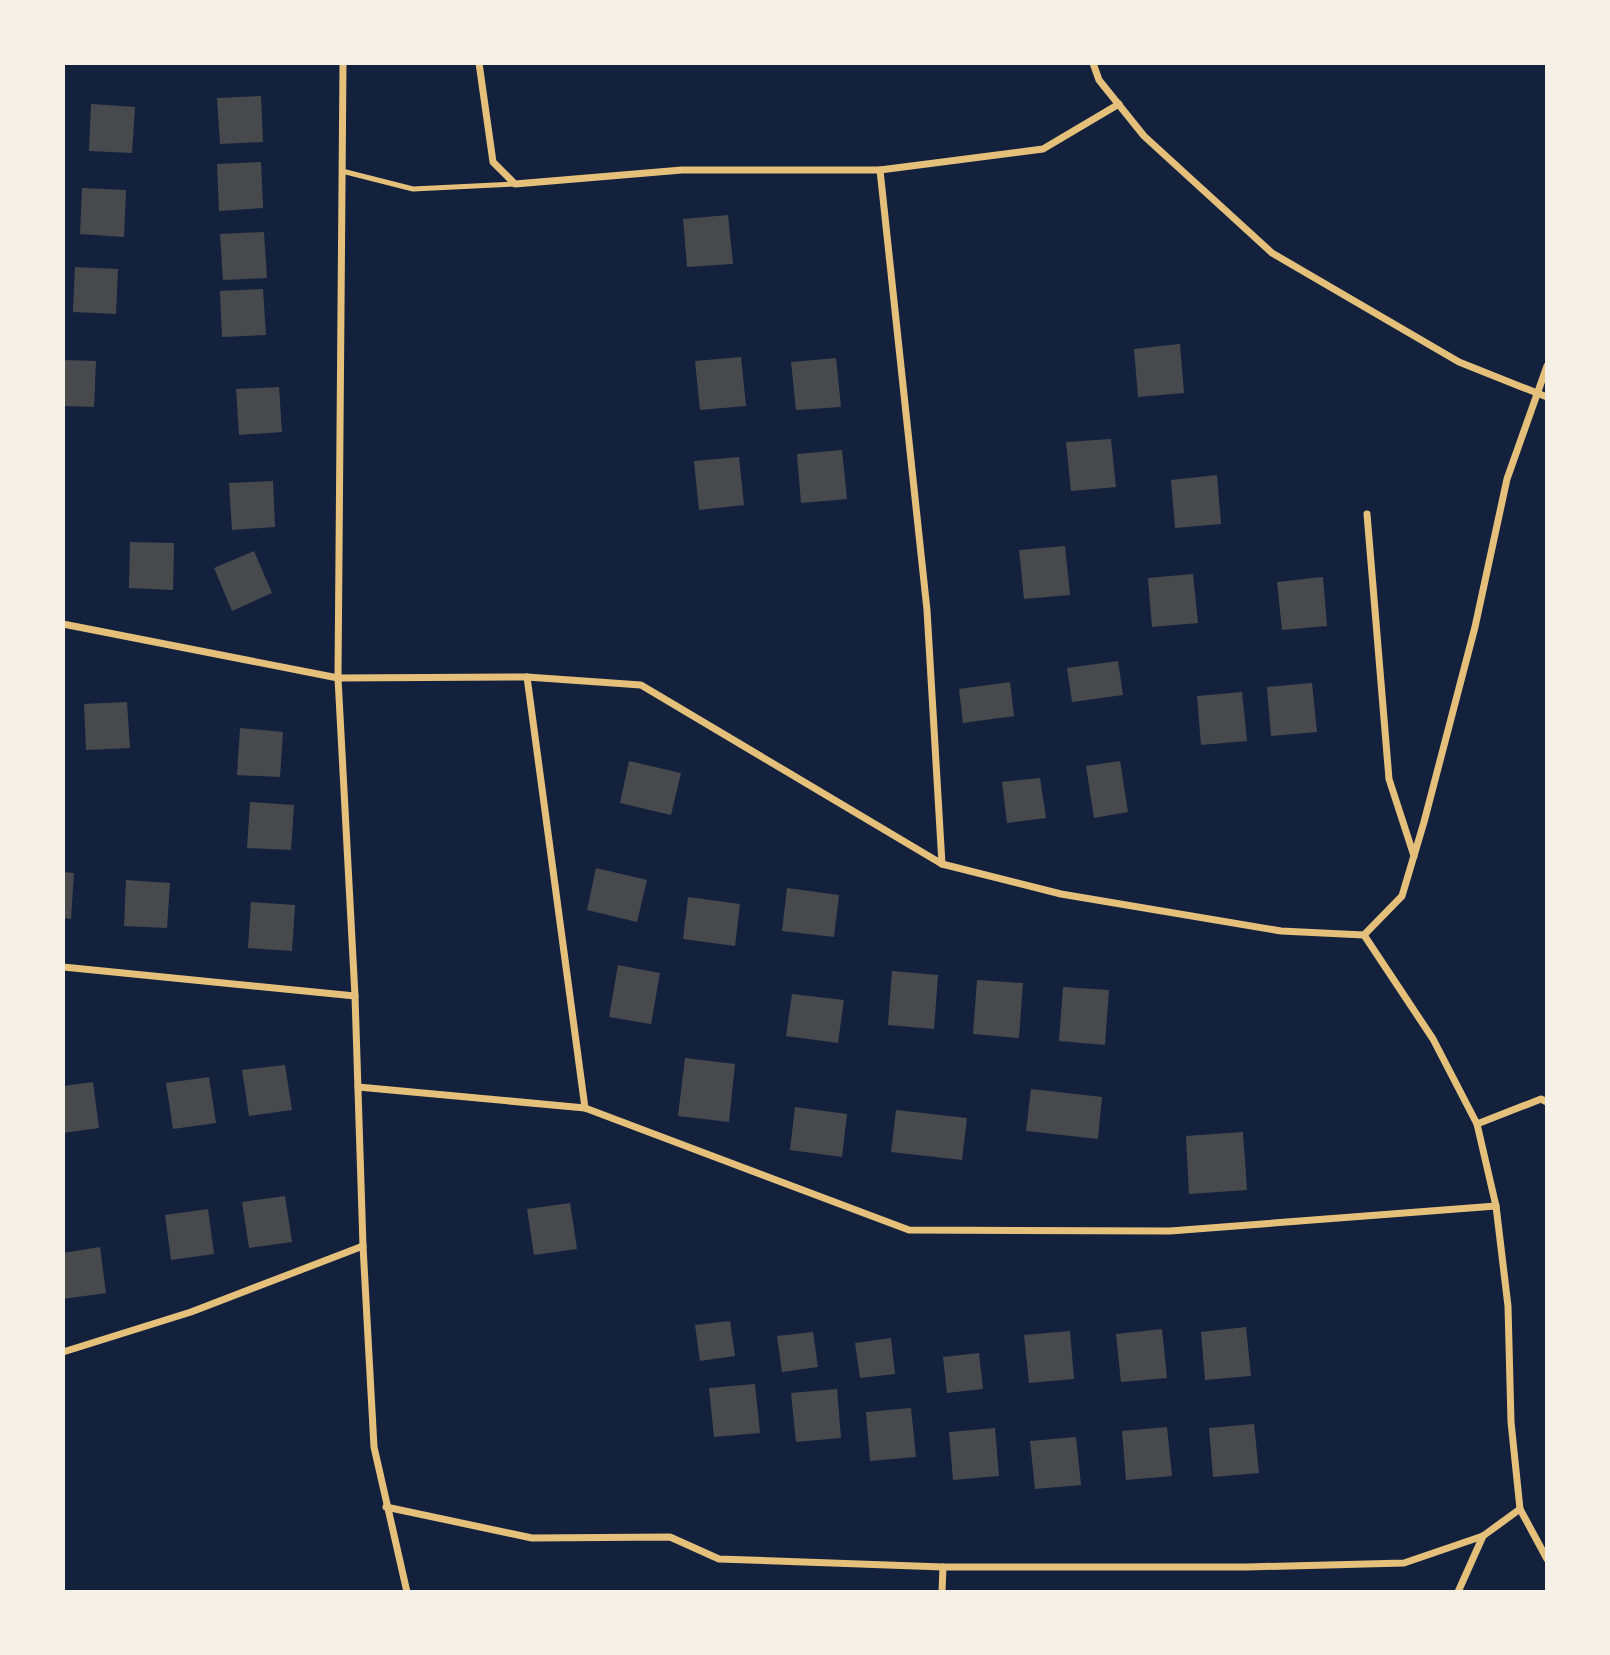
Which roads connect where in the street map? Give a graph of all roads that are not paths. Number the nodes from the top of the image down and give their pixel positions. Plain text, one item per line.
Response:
1 (343, 63) edge
2 (479, 63) edge
3 (1093, 63) edge
4 (1119, 104) junction
5 (342, 170) junction
6 (880, 170) junction
7 (515, 184) junction
8 (1547, 366) edge
9 (1538, 393) junction
10 (1547, 397) edge
11 (1367, 514) dead end
12 (63, 624) edge
13 (527, 677) junction
14 (338, 678) junction
15 (1414, 857) junction
16 (942, 864) junction
17 (1364, 934) junction
18 (63, 967) edge
19 (355, 996) junction
20 (358, 1087) junction
21 (1547, 1101) edge
22 (584, 1108) junction
23 (1476, 1125) junction
24 (1496, 1206) junction
25 (363, 1246) junction
26 (63, 1352) edge
27 (386, 1507) junction
28 (1520, 1509) junction
29 (1483, 1536) junction
30 (1547, 1559) edge
31 (943, 1567) junction
32 (407, 1592) edge
33 (942, 1592) edge
34 (1458, 1592) edge

1 - 5 street
2 - 7 street
3 - 4 street
4 - 6 street
4 - 9 street
5 - 7 lane
5 - 14 street
6 - 7 street
6 - 16 street
8 - 9 street
9 - 10 street
9 - 15 street
11 - 15 street
12 - 14 street
13 - 14 street
13 - 16 street
13 - 22 street
14 - 19 street
15 - 17 street
16 - 17 street
17 - 23 street
18 - 19 street
19 - 20 street
20 - 22 street
20 - 25 street
21 - 23 street
22 - 24 street
23 - 24 street
24 - 28 street
25 - 26 street
25 - 27 street
27 - 31 street
27 - 32 street
28 - 29 street
28 - 30 street
29 - 31 street
29 - 34 street
31 - 33 street

